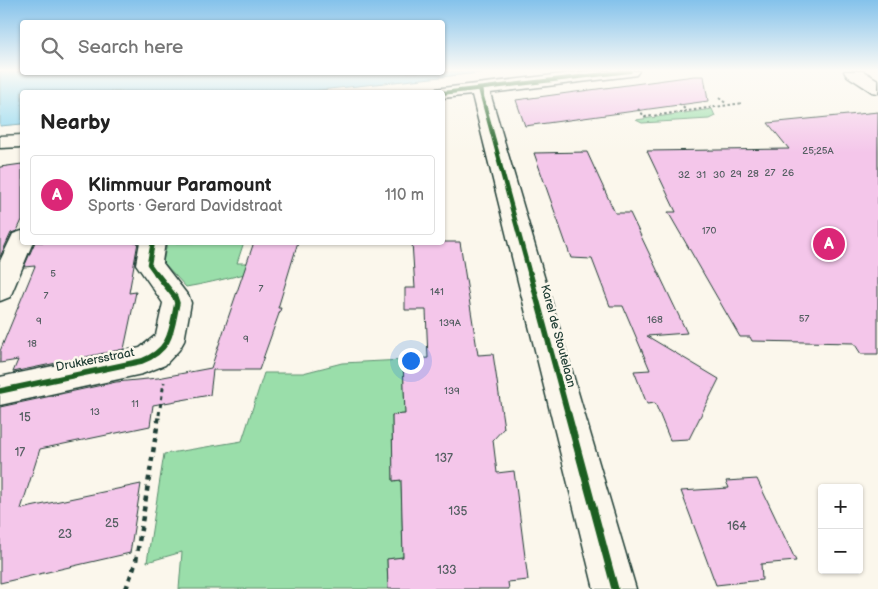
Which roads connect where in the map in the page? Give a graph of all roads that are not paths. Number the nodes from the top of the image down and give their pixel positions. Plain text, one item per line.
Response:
1 (483, 98) edge
2 (20, 141) edge
3 (0, 142) edge
4 (20, 245) edge
5 (152, 245) edge
6 (0, 290) edge
7 (0, 391) edge
8 (615, 589) edge

1 - 8 street, Karel de Stoutelaan
2 - 3 street
4 - 6 street
5 - 7 street, Drukkersstraat

